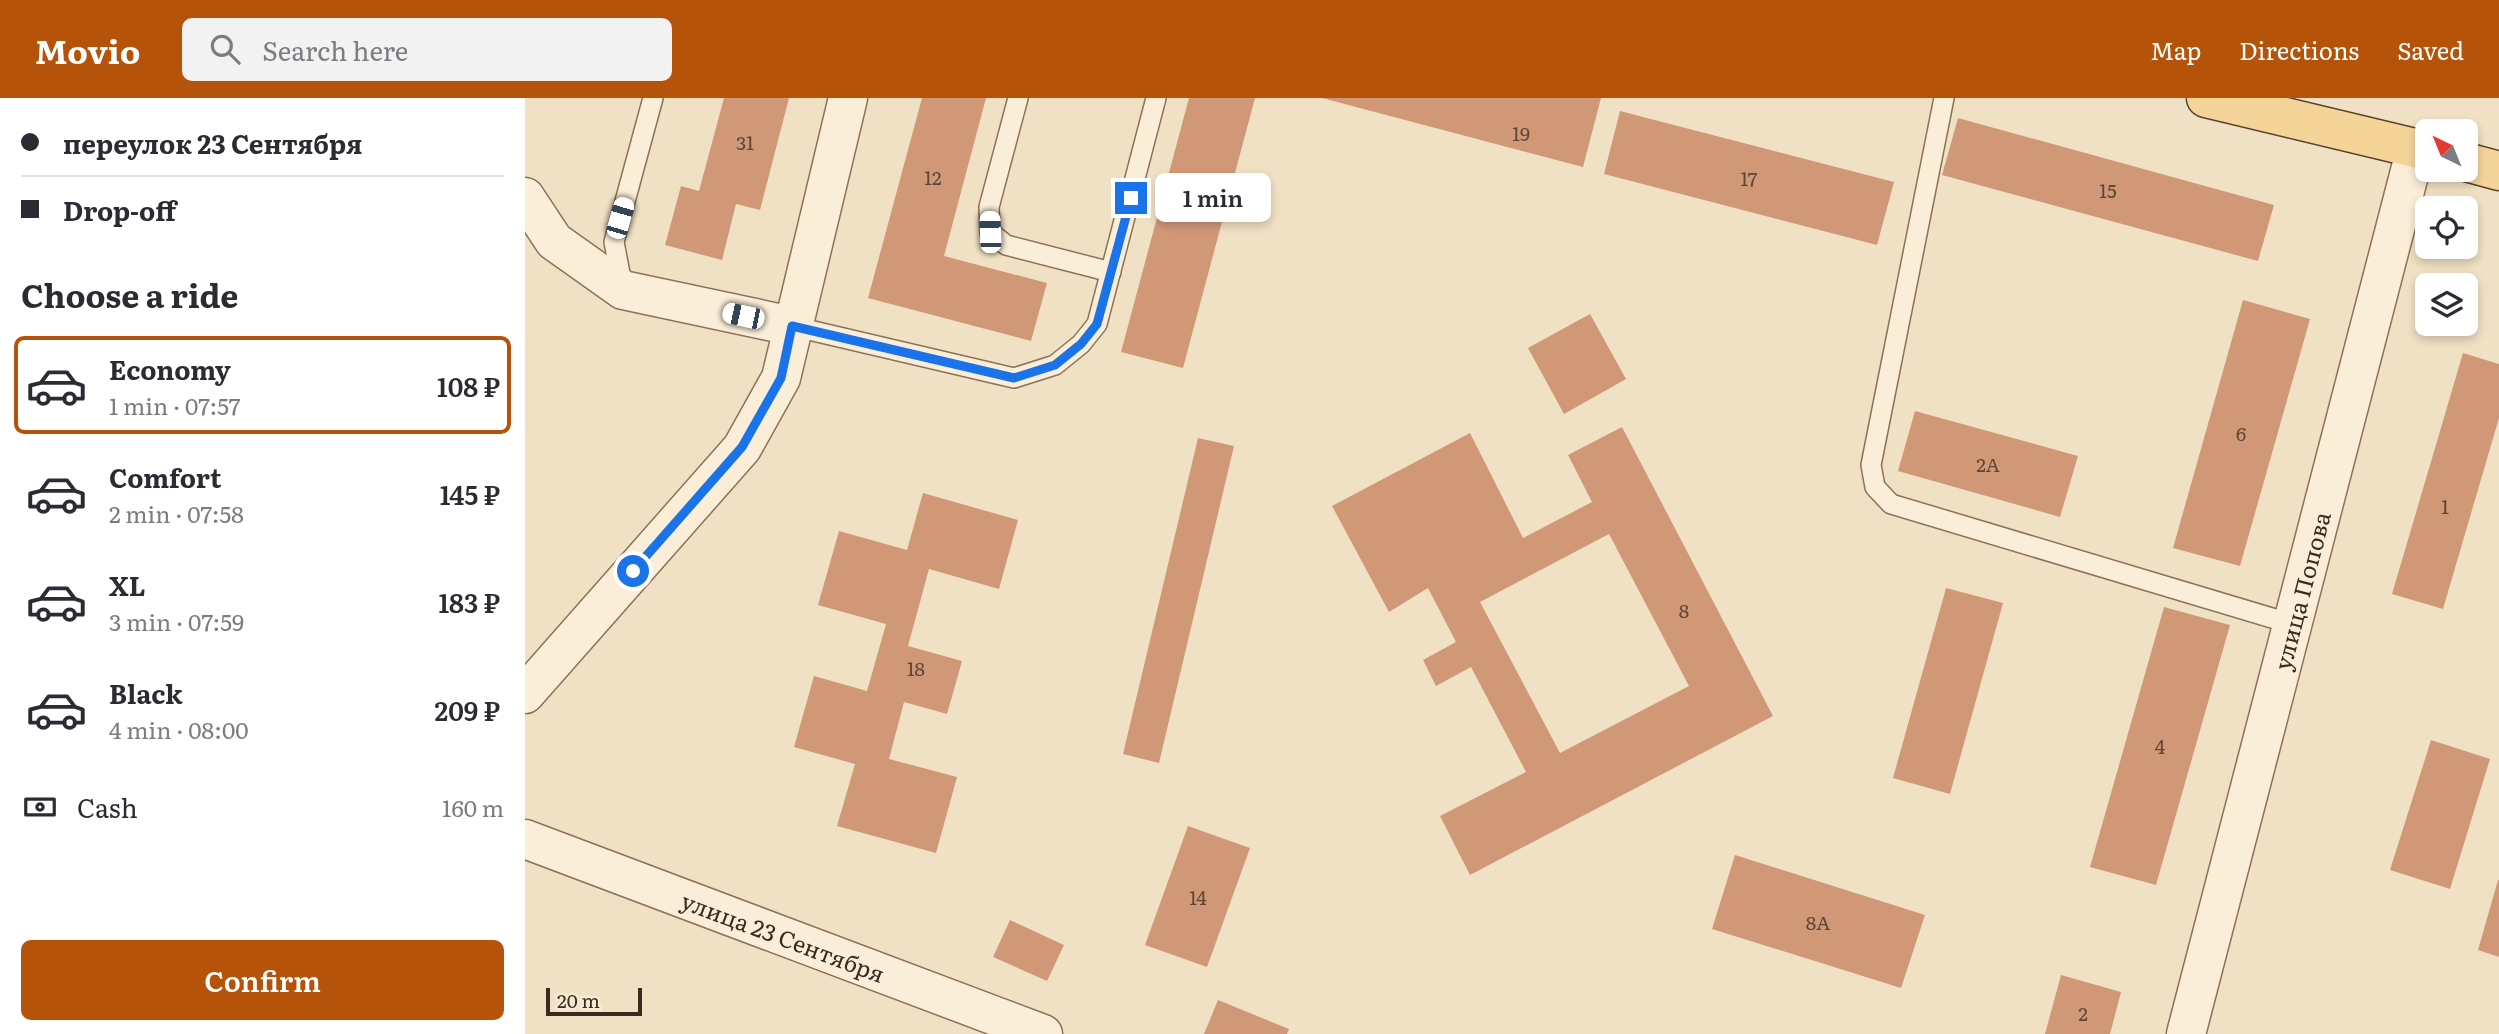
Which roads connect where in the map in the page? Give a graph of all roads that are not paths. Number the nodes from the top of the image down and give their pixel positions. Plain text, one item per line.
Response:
1 (653, 98) edge
2 (848, 98) edge
3 (1019, 98) edge
4 (1156, 98) edge
5 (1944, 98) edge
6 (2206, 98) edge
7 (2415, 147) edge
8 (2478, 165) edge
9 (2499, 171) edge
10 (2415, 175) edge
11 (525, 197) edge
12 (1111, 272) junction
13 (623, 290) junction
14 (792, 326) junction
15 (2292, 624) junction
16 (525, 694) edge
17 (525, 839) edge
18 (1043, 1034) edge
19 (2186, 1034) edge

1 - 13 lane
2 - 14 street
3 - 12 lane
4 - 12 lane
5 - 15 lane
6 - 7 main road
8 - 9 main road
10 - 15 street, улица Попова
11 - 13 street
12 - 14 lane
13 - 14 street
14 - 16 street
15 - 19 street, улица Попова
17 - 18 street, улица 23 Сентября

